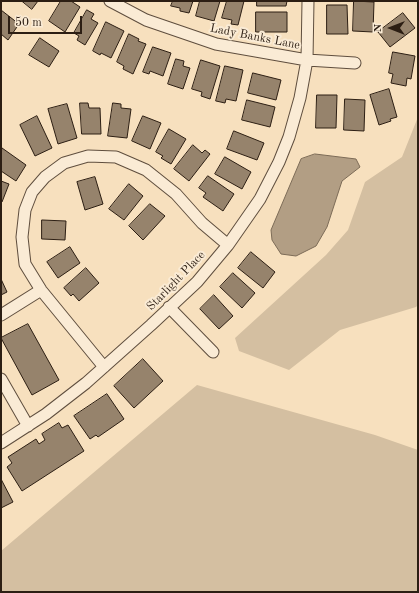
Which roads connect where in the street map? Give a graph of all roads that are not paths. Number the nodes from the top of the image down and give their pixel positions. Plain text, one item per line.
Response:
1 (110, 1) edge
2 (308, 1) edge
3 (307, 60) junction
4 (354, 63) dead end
5 (228, 245) junction
6 (40, 290) junction
7 (169, 307) junction
8 (1, 315) edge
9 (213, 352) dead end
10 (104, 367) junction
11 (1, 379) edge
12 (28, 426) junction
13 (1, 443) edge

1 - 3 street, Lady Banks Lane
2 - 3 street, Starlight Place
3 - 4 street, Lady Banks Lane
3 - 5 street, Starlight Place
5 - 6 street
5 - 7 street, Starlight Place
6 - 8 street
6 - 10 street
7 - 9 street
7 - 10 street, Starlight Place
10 - 12 street, Starlight Place
11 - 12 street
12 - 13 street, Starlight Place

